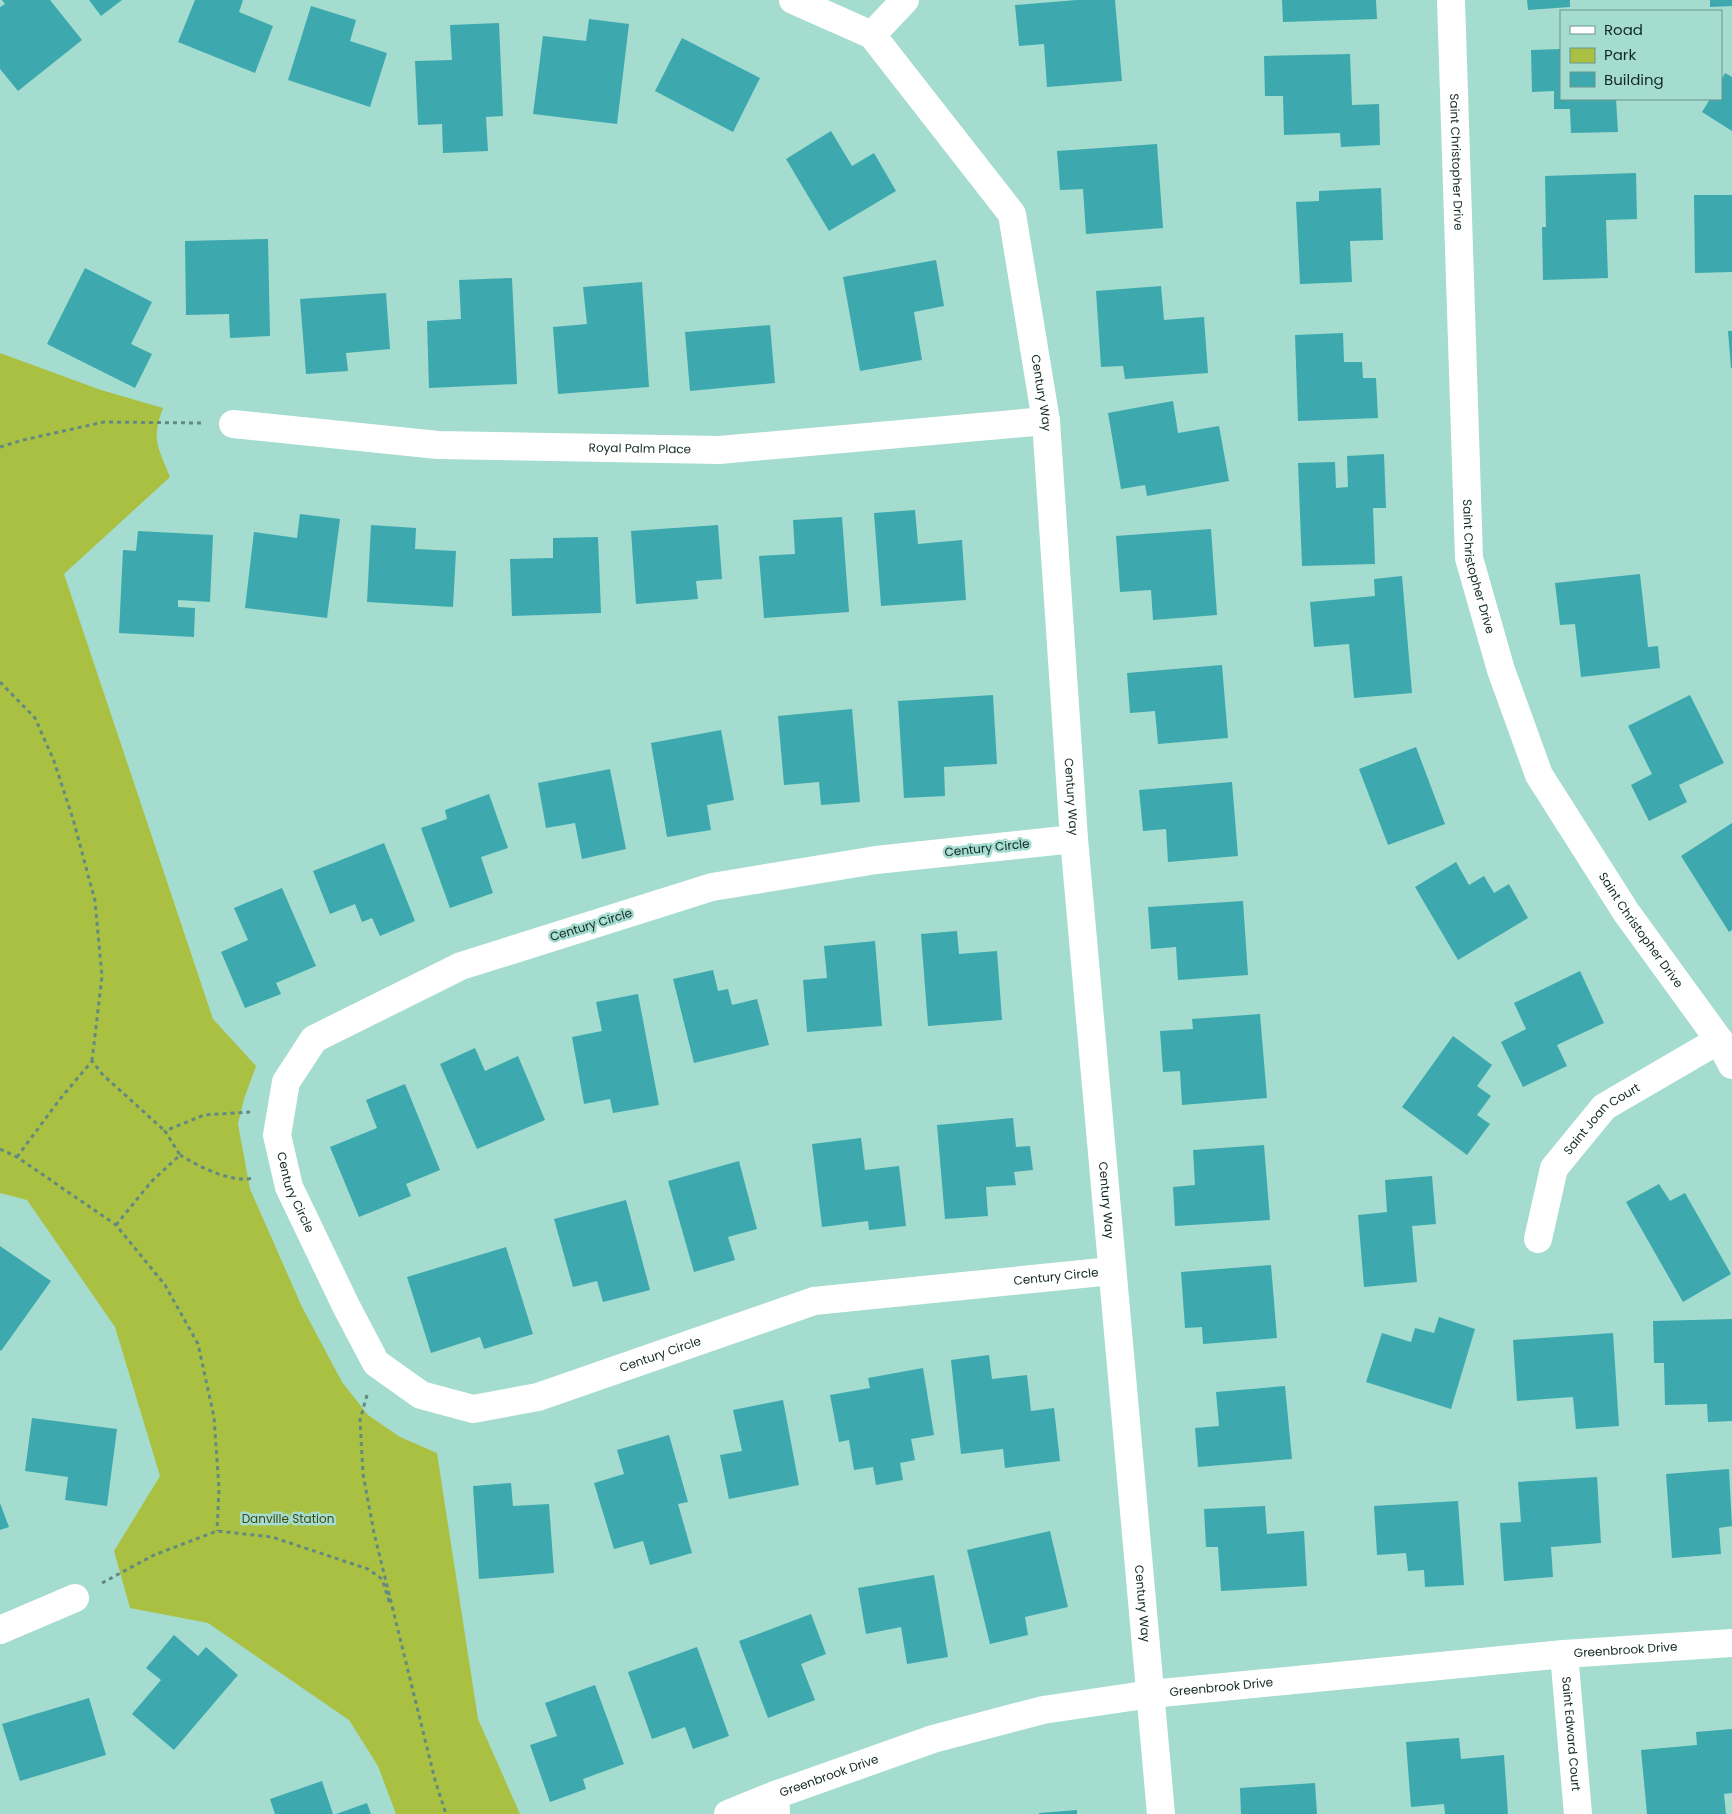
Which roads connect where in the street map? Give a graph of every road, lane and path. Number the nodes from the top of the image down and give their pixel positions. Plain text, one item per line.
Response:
1 (793, 0) edge
2 (905, 0) edge
3 (1451, 0) edge
4 (872, 35) junction
5 (1046, 421) junction
6 (233, 424) joint
7 (0, 447) edge
8 (0, 682) edge
9 (1074, 839) junction
10 (1719, 1040) junction
11 (92, 1061) junction
12 (1732, 1065) edge
13 (279, 1116) junction
14 (165, 1131) junction
15 (0, 1149) edge
16 (180, 1154) junction
17 (17, 1157) junction
18 (284, 1171) junction
19 (116, 1225) junction
20 (1538, 1239) dead end
21 (1112, 1271) junction
22 (376, 1363) junction
23 (217, 1531) junction
24 (75, 1598) joint
25 (0, 1630) edge
26 (398, 1631) junction
27 (1732, 1643) edge
28 (1564, 1654) junction
29 (1151, 1694) junction
30 (775, 1805) edge
31 (446, 1814) edge
32 (728, 1814) edge
33 (1161, 1814) edge
34 (1578, 1814) edge

1 - 4 street, Century Way
2 - 4 street
3 - 10 street, Saint Christopher Drive
4 - 5 street, Century Way
5 - 6 street, Royal Palm Place
5 - 9 street, Century Way
6 - 7 path
8 - 11 path
9 - 13 street, Century Circle
9 - 21 street, Century Way
10 - 12 street, Saint Christopher Drive
10 - 20 street, Saint Joan Court
11 - 14 path
11 - 17 path
13 - 14 path
13 - 18 street, Century Circle
14 - 16 path
15 - 17 path
16 - 18 path
16 - 19 path
17 - 19 path
18 - 22 street, Century Circle
19 - 23 path
21 - 22 street, Century Circle
21 - 29 street, Century Way
22 - 26 path
23 - 24 path
23 - 26 path
24 - 25 street
26 - 31 path
27 - 28 street, Greenbrook Drive
28 - 29 street, Greenbrook Drive
28 - 34 street, Saint Edward Court
29 - 30 street, Greenbrook Drive
29 - 33 street, Century Way
30 - 32 street, Greenbrook Drive

